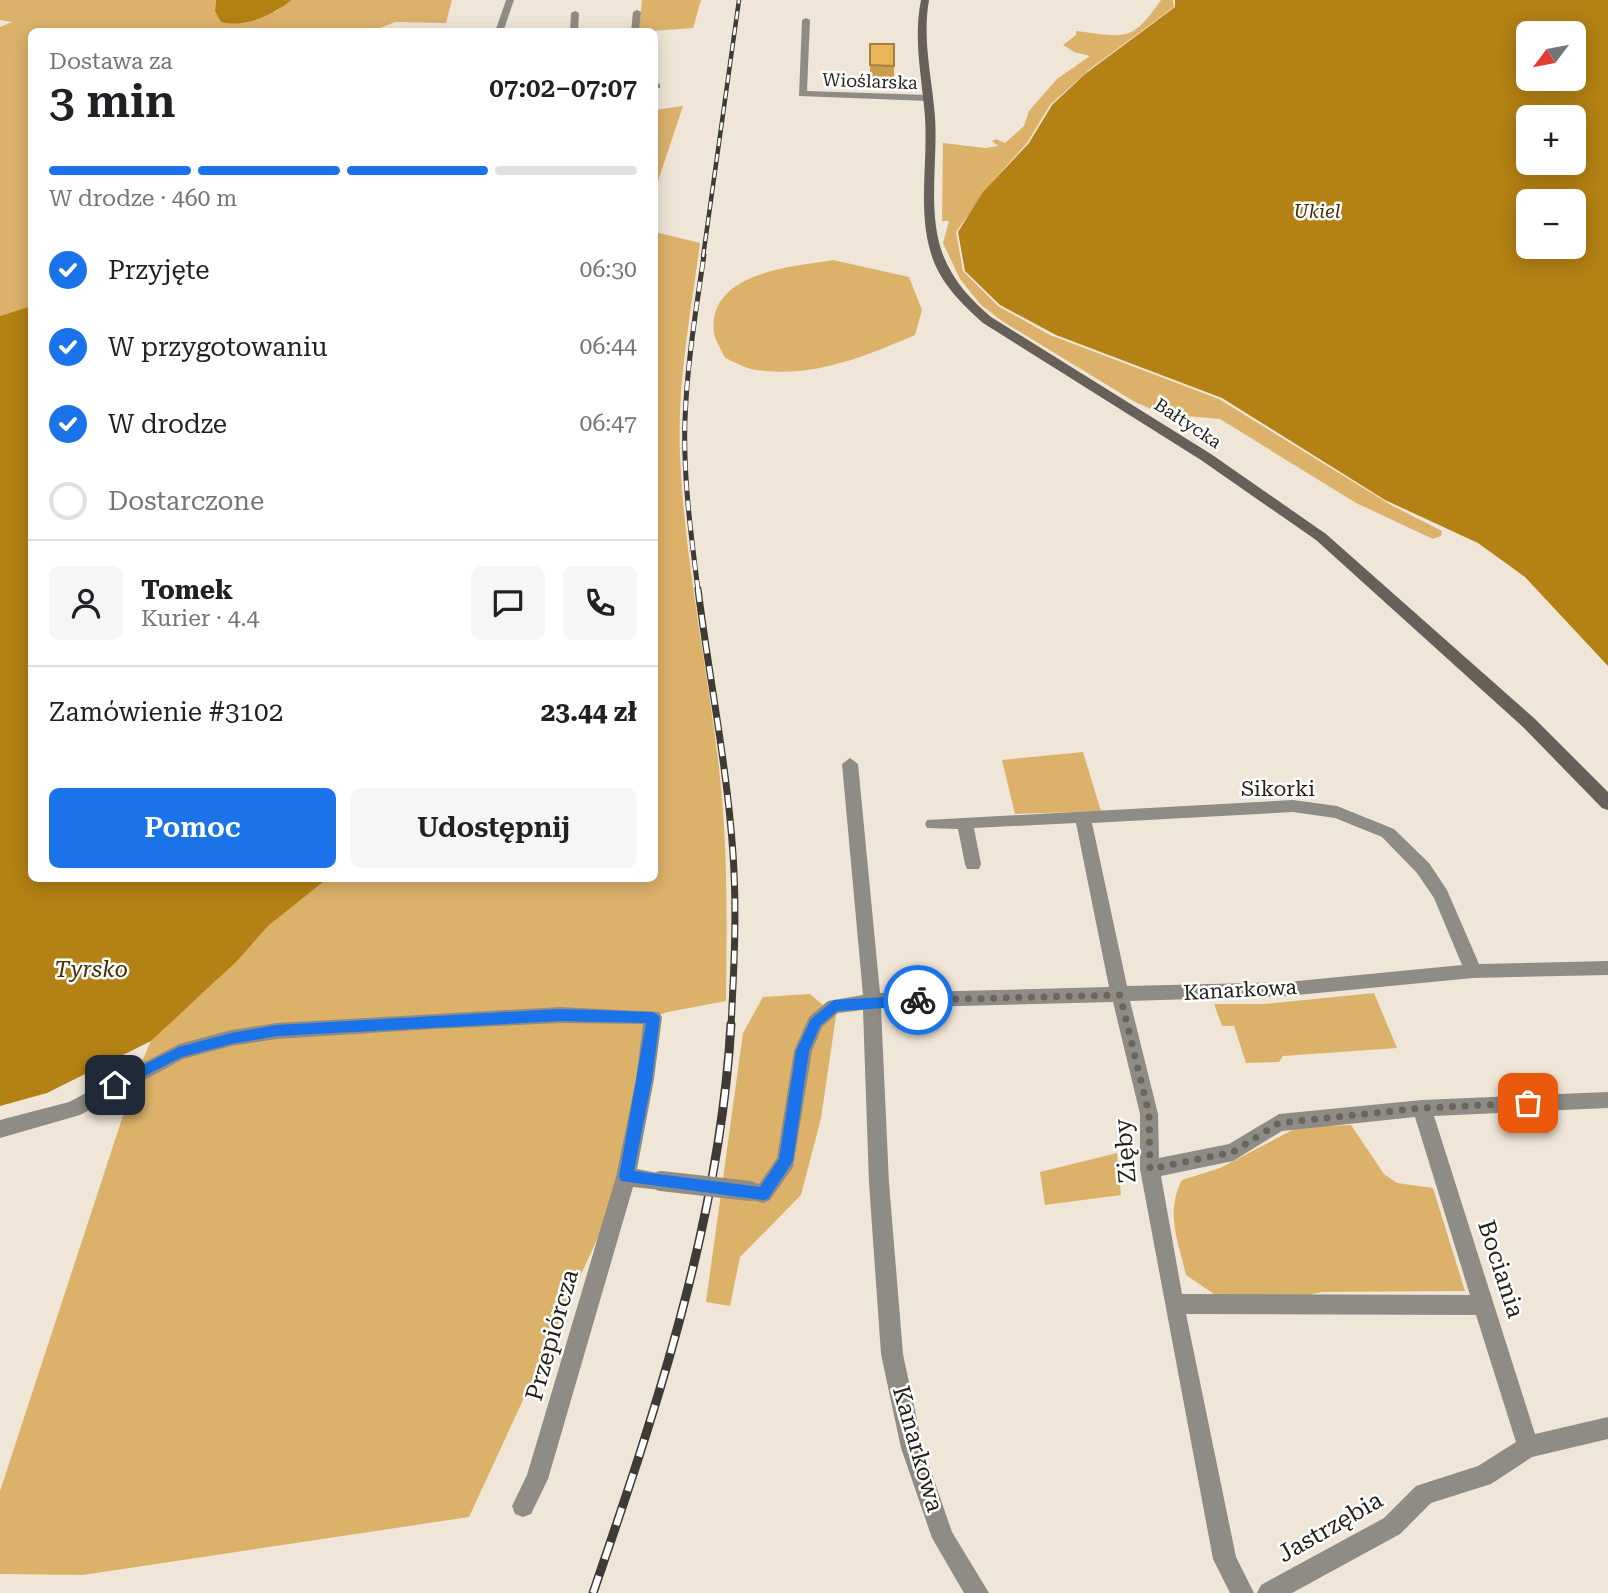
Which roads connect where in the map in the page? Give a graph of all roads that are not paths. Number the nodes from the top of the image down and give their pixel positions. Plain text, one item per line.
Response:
1 (510, 0) edge
2 (926, 0) edge
3 (637, 12) dead end
4 (575, 13) dead end
5 (806, 20) dead end
6 (500, 28) edge
7 (574, 28) edge
8 (635, 28) edge
9 (928, 98) junction
10 (850, 764) dead end
11 (1608, 803) edge
12 (1083, 817) junction
13 (965, 822) junction
14 (933, 824) dead end
15 (974, 864) dead end
16 (1608, 968) edge
17 (1473, 971) junction
18 (1120, 995) junction
19 (872, 1001) junction
20 (1608, 1100) edge
21 (1422, 1108) junction
22 (0, 1129) edge
23 (1150, 1169) junction
24 (626, 1177) junction
25 (1174, 1304) junction
26 (1485, 1305) junction
27 (1608, 1428) edge
28 (1528, 1447) junction
29 (523, 1506) dead end
30 (977, 1593) edge
31 (1242, 1593) edge
32 (1269, 1593) edge

1 - 6 street
2 - 9 main road, Bałtycka
3 - 8 street
4 - 7 street
5 - 9 street, Wioślarska
9 - 11 main road, Bałtycka
10 - 19 street, Kanarkowa
12 - 13 street, Sikorki
12 - 17 street, Sikorki
12 - 18 street
13 - 14 street, Sikorki
13 - 15 street
16 - 17 street, Kanarkowa
17 - 18 street, Kanarkowa
18 - 19 street, Kanarkowa
18 - 23 street, Zięby
19 - 24 street, Kanarkowa, bridge
19 - 30 street, Kanarkowa
20 - 21 street
21 - 23 street
21 - 26 street, Bociania
22 - 24 street
23 - 25 street, Zięby
24 - 29 street, Przepiórcza
25 - 26 street
25 - 31 street, Zięby
26 - 28 street, Bociania
27 - 28 street, Jastrzębia
28 - 32 street, Jastrzębia

